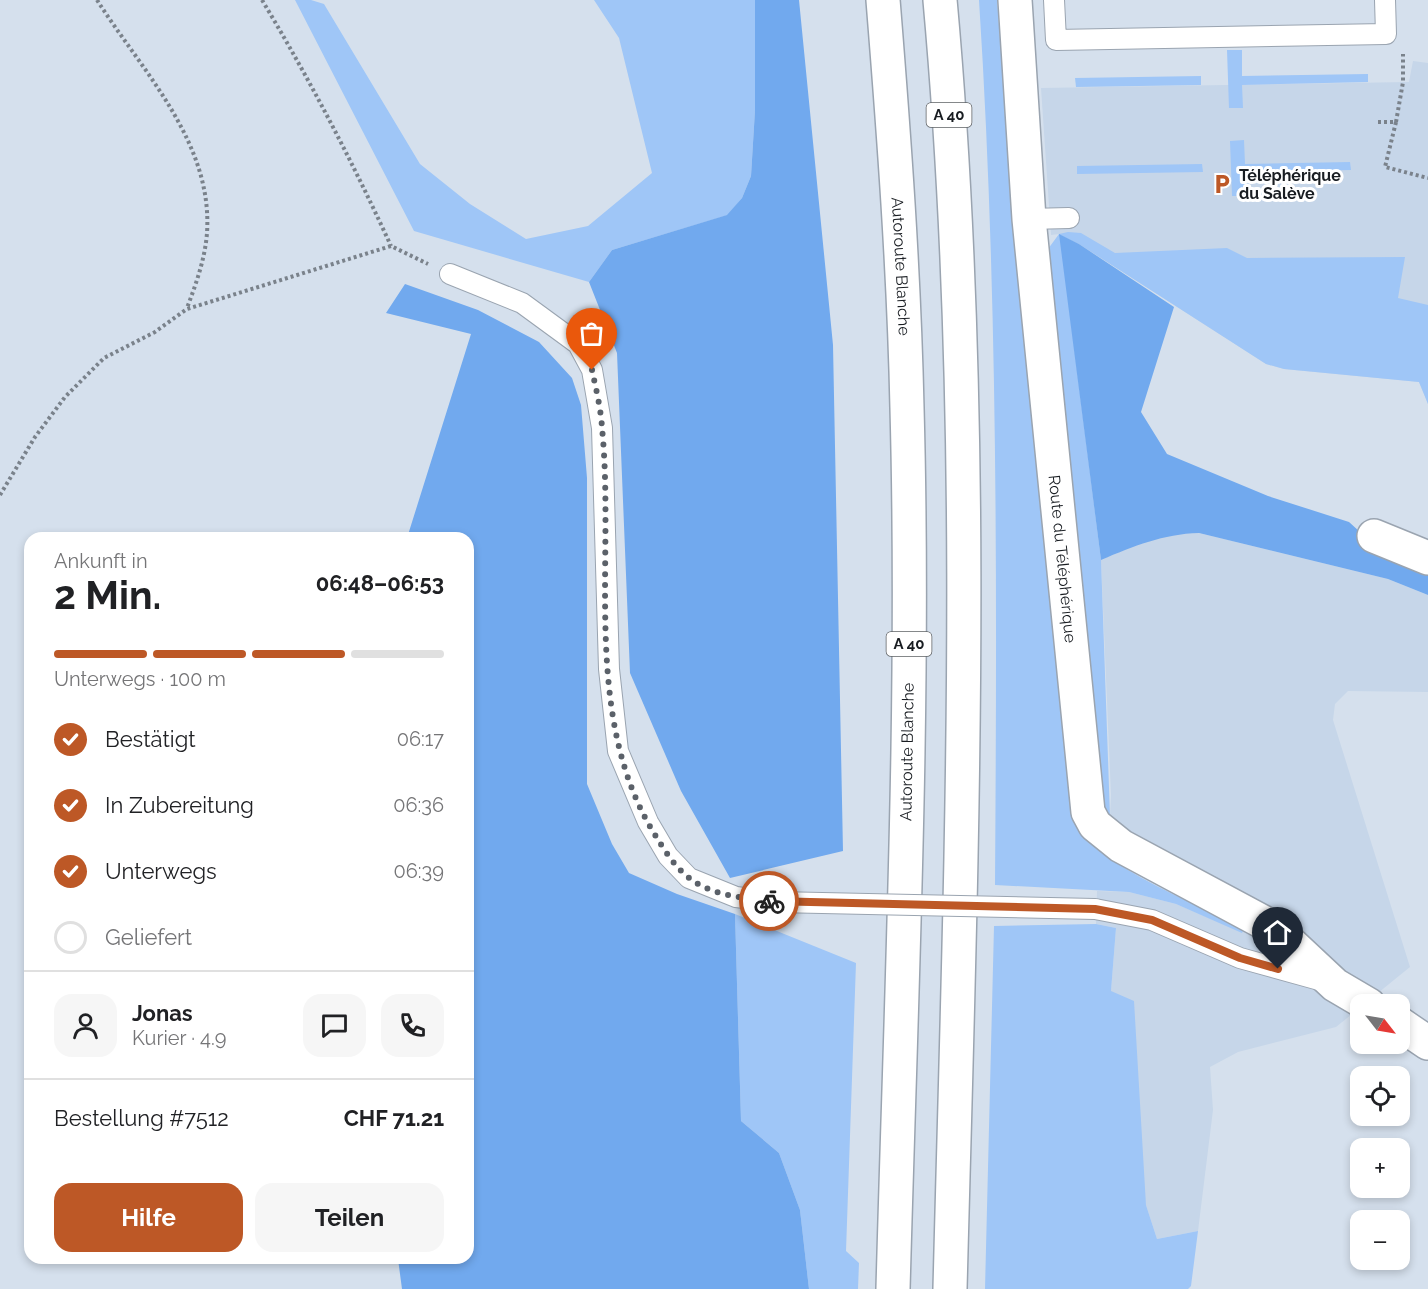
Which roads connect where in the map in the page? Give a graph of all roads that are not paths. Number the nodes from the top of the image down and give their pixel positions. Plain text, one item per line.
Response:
1 (882, 0) edge
2 (940, 0) edge
3 (1015, 0) edge
4 (1054, 0) edge
5 (1385, 0) edge
6 (1069, 218) dead end
7 (1029, 219) junction
8 (450, 274) road end
9 (1374, 536) dead end
10 (1428, 558) edge
11 (1335, 984) junction
12 (1351, 994) edge
13 (1410, 1031) edge
14 (1428, 1043) edge
15 (893, 1289) edge
16 (950, 1289) edge

1 - 15 main road, Autoroute Blanche / A 40
2 - 16 main road, A 40
3 - 7 main road, Route du Téléphérique
4 - 5 lane
6 - 7 lane
7 - 11 main road, Route du Téléphérique
8 - 11 lane, bridge
9 - 10 main road
11 - 12 main road, Route du Téléphérique
13 - 14 main road

